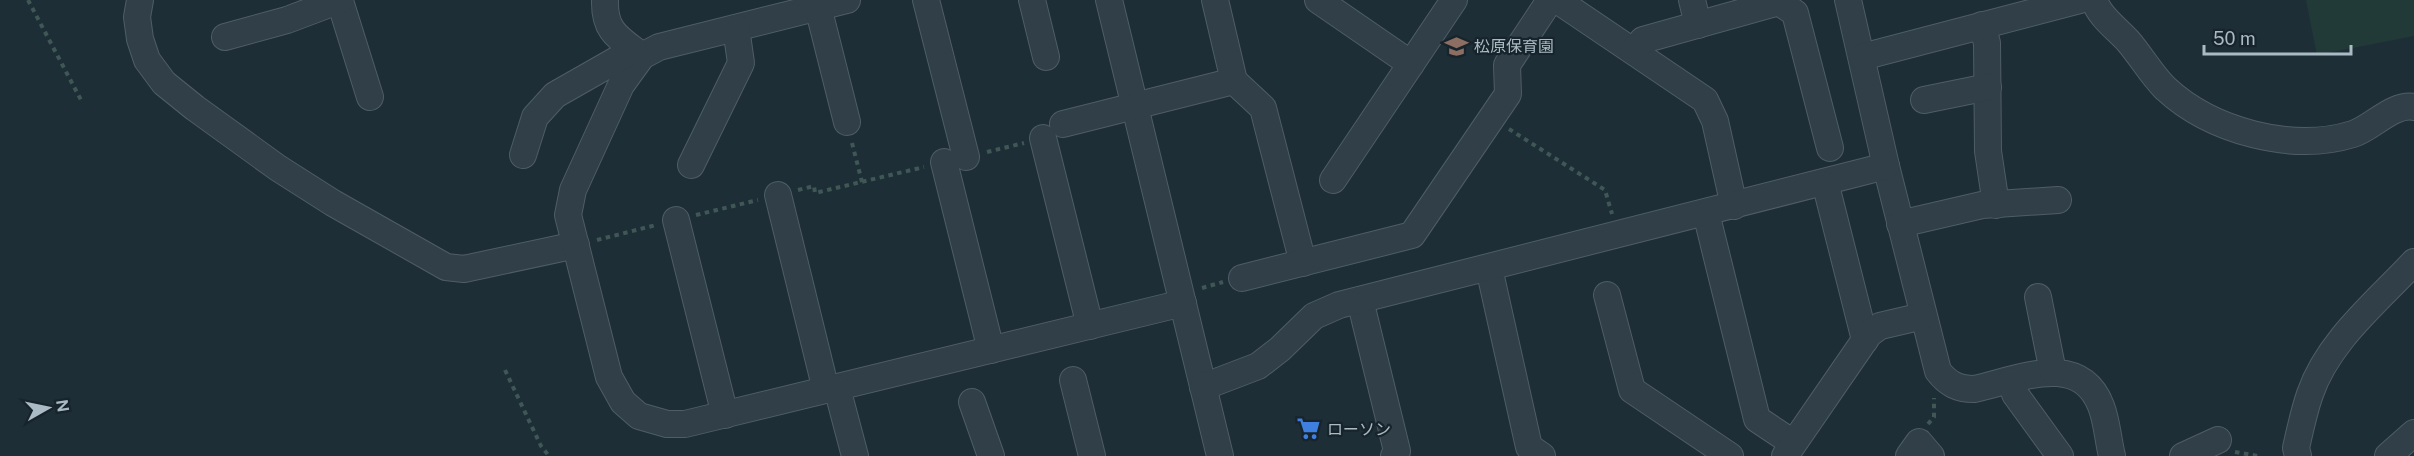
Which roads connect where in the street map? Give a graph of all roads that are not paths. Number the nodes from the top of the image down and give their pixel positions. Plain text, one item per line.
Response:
1 (140, 0) edge
2 (340, 0) edge
3 (605, 0) edge
4 (847, 0) edge
5 (926, 0) edge
6 (1032, 0) edge
7 (1109, 0) edge
8 (1215, 0) edge
9 (1317, 0) edge
10 (1454, 0) edge
11 (1550, 0) edge
12 (1557, 0) edge
13 (1692, 0) edge
14 (1848, 0) edge
15 (2080, 0) edge
16 (2094, 0) edge
17 (818, 7) junction
18 (297, 8) edge
19 (1698, 25) junction
20 (1982, 26) junction
21 (736, 28) junction
22 (225, 37) dead end
23 (1633, 51) junction
24 (638, 53) junction
25 (1046, 57) dead end
26 (1862, 57) junction
27 (1411, 64) junction
28 (1234, 81) junction
29 (1988, 87) junction
30 (370, 97) dead end
31 (1924, 100) dead end
32 (1136, 104) junction
33 (2414, 107) edge
34 (847, 122) road end
35 (1830, 148) dead end
36 (523, 155) dead end
37 (691, 165) dead end
38 (1886, 166) junction
39 (1333, 180) dead end
40 (1825, 182) junction
41 (778, 195) road end
42 (2058, 200) dead end
43 (1734, 206) junction
44 (1995, 206) junction
45 (1706, 213) junction
46 (676, 220) road end
47 (1900, 224) junction
48 (576, 245) junction
49 (2414, 262) edge
50 (1303, 263) junction
51 (1489, 268) junction
52 (1242, 278) road end
53 (1607, 295) dead end
54 (2038, 297) dead end
55 (1182, 298) junction
56 (1360, 300) junction
57 (1923, 316) junction
58 (1090, 326) junction
59 (1865, 340) junction
60 (991, 350) junction
61 (2053, 372) junction
62 (1073, 380) dead end
63 (2012, 381) junction
64 (1203, 387) junction
65 (832, 389) junction
66 (972, 402) dead end
67 (725, 415) junction
68 (2414, 434) edge
69 (2222, 447) road end
70 (1789, 450) edge
71 (855, 456) edge
72 (991, 456) edge
73 (1092, 456) edge
74 (1220, 456) edge
75 (1394, 456) edge
76 (1542, 456) edge
77 (1730, 456) edge
78 (2060, 456) edge
79 (2112, 456) edge
80 (2182, 456) edge
81 (2298, 456) edge
82 (2388, 456) edge

1 - 48 street
2 - 18 street
2 - 30 street
3 - 24 street
4 - 17 street
5 - 60 street
6 - 25 street
7 - 32 street
8 - 28 street
9 - 27 street
10 - 27 street
11 - 50 street
12 - 23 street
13 - 19 street
14 - 26 street
15 - 20 street
16 - 33 street
17 - 21 street
17 - 34 street
18 - 22 street
19 - 23 street
19 - 35 street
20 - 26 street
20 - 29 street
21 - 24 street
21 - 37 street
23 - 43 street
24 - 36 street
24 - 48 street
26 - 38 street
27 - 39 street
28 - 32 street
28 - 50 street
29 - 31 street
29 - 44 street
32 - 55 street
32 - 58 street
38 - 40 street
38 - 47 street
40 - 43 street
40 - 59 street
41 - 65 street
42 - 44 street
43 - 45 street
44 - 47 street
45 - 51 street
45 - 70 street
46 - 67 street
47 - 57 street
48 - 67 street
49 - 81 street
50 - 52 street
51 - 56 street
51 - 76 street
53 - 77 street
54 - 61 street
55 - 58 street
55 - 64 street
56 - 64 street
56 - 75 street
57 - 59 street
57 - 63 street
58 - 60 street
59 - 70 street
60 - 65 street
61 - 63 street
61 - 79 street
62 - 73 street
63 - 78 street
64 - 74 street
65 - 67 street
65 - 71 street
66 - 72 street
68 - 82 street
69 - 80 street

